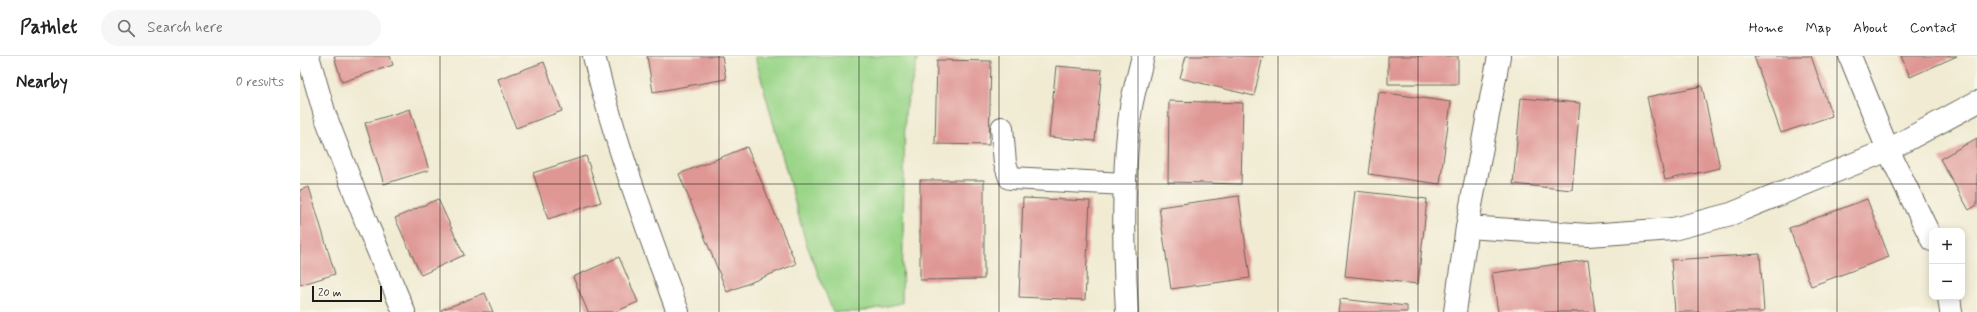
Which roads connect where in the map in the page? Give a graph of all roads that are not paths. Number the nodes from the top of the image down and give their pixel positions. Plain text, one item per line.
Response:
1 (308, 56) edge
2 (594, 56) edge
3 (1143, 56) edge
4 (1498, 56) edge
5 (1850, 56) edge
6 (1977, 102) edge
7 (1002, 128) dead end
8 (1888, 150) junction
9 (1125, 184) junction
10 (1467, 227) junction
11 (1929, 234) edge
12 (1949, 300) edge
13 (404, 312) edge
14 (678, 312) edge
15 (1127, 312) edge
16 (1455, 312) edge
17 (1951, 312) edge

1 - 13 street
2 - 14 street
3 - 9 street
4 - 10 street
5 - 8 street
6 - 8 street
7 - 9 street
8 - 10 street
8 - 11 street
9 - 15 street
10 - 16 street
12 - 17 street

